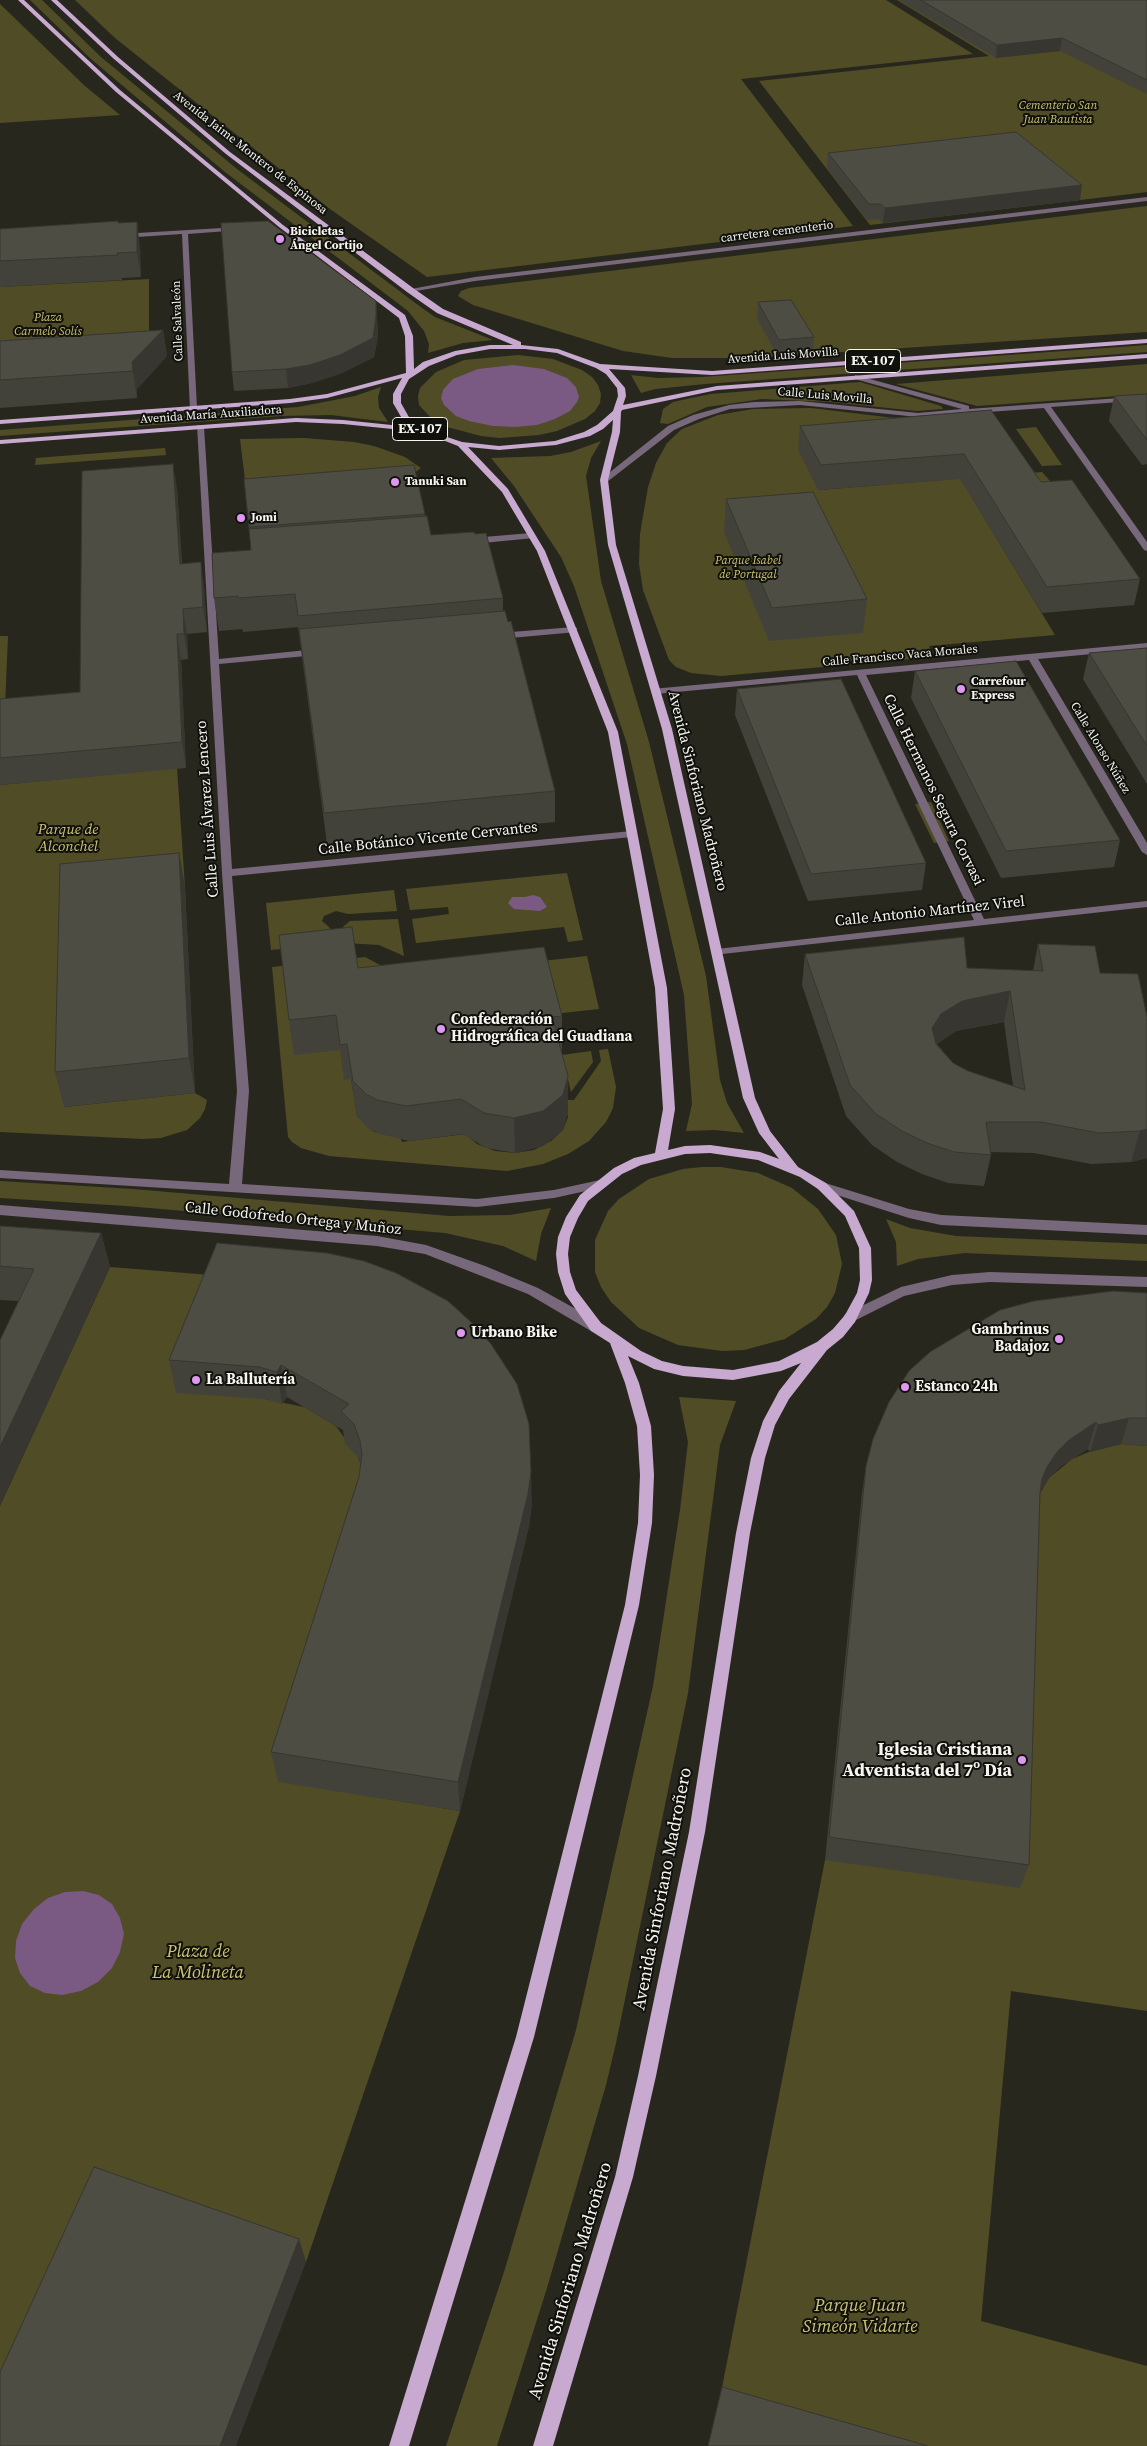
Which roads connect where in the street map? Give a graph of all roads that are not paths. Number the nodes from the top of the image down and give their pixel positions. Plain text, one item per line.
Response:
1 (22, 0) edge
2 (54, 0) edge
3 (1147, 199) edge
4 (281, 226) junction
5 (267, 227) edge
6 (250, 228) edge
7 (185, 232) junction
8 (113, 236) edge
9 (410, 290) junction
10 (1147, 341) edge
11 (525, 347) junction
12 (1147, 356) edge
13 (599, 366) junction
14 (410, 374) junction
15 (858, 377) junction
16 (1147, 398) edge
17 (1046, 406) junction
18 (193, 408) junction
19 (618, 410) junction
20 (975, 410) junction
21 (0, 422) edge
22 (200, 427) junction
23 (423, 430) junction
24 (0, 442) edge
25 (461, 444) junction
26 (604, 480) junction
27 (531, 536) junction
28 (458, 542) edge
29 (1147, 548) edge
30 (574, 630) junction
31 (487, 638) edge
32 (1147, 646) edge
33 (332, 651) edge
34 (1032, 657) junction
35 (215, 662) junction
36 (860, 672) junction
37 (655, 691) junction
38 (632, 834) junction
39 (1147, 852) edge
40 (227, 873) junction
41 (1147, 904) edge
42 (980, 921) junction
43 (717, 953) junction
44 (661, 1154) junction
45 (794, 1169) junction
46 (0, 1174) edge
47 (600, 1184) junction
48 (822, 1186) junction
49 (235, 1189) junction
50 (0, 1210) edge
51 (1147, 1230) edge
52 (1147, 1282) edge
53 (850, 1318) junction
54 (596, 1327) junction
55 (616, 1343) junction
56 (822, 1346) junction
57 (399, 2446) edge
58 (543, 2446) edge

1 - 4 main road
2 - 9 main road, Avenida Jaime Montero de Espinosa
3 - 9 street, carretera cementerio
4 - 5 street
4 - 14 main road
6 - 7 street
7 - 8 street
7 - 18 street, Calle Salvaleón
9 - 11 main road, Avenida Jaime Montero de Espinosa
10 - 13 main road, Avenida Luis Movilla / EX-107
11 - 13 main road, EX-107
11 - 14 main road, EX-107
12 - 15 main road, Avenida Luis Movilla / EX-107
13 - 19 main road, EX-107
14 - 18 main road, Avenida María Auxiliadora / EX-107
14 - 23 main road, EX-107
15 - 19 main road, Avenida Luis Movilla / EX-107
15 - 20 street, Calle Luis Movilla
16 - 17 street, Calle Luis Movilla
17 - 20 street, Calle Luis Movilla
17 - 29 street
18 - 21 main road, Avenida María Auxiliadora / EX-107
19 - 25 main road, EX-107
19 - 26 main road, Avenida Sinforiano Madroñero
20 - 26 street, Calle Luis Movilla
22 - 23 main road, Avenida María Auxiliadora / EX-107
22 - 24 main road, Avenida María Auxiliadora / EX-107
22 - 35 street, Calle Luis Álvarez Lencero
23 - 25 main road, EX-107
25 - 27 main road
26 - 37 main road, Avenida Sinforiano Madroñero
27 - 28 street
27 - 30 main road
30 - 31 street
30 - 38 main road
32 - 34 street, Calle Francisco Vaca Morales
33 - 35 street
34 - 36 street, Calle Francisco Vaca Morales
34 - 39 street, Calle Alonso Núñez
35 - 40 street, Calle Luis Álvarez Lencero
36 - 37 street, Calle Francisco Vaca Morales
36 - 42 street, Calle Hermanos Segura Corvasi
37 - 43 main road, Avenida Sinforiano Madroñero
38 - 40 street, Calle Botánico Vicente Cervantes
38 - 44 main road
40 - 49 street, Calle Luis Álvarez Lencero
41 - 42 street, Calle Antonio Martínez Virel
42 - 43 street, Calle Antonio Martínez Virel
43 - 45 main road, Avenida Sinforiano Madroñero
44 - 45 main road
44 - 47 main road
45 - 48 main road
46 - 49 street, Calle Godofredo Ortega y Muñoz
47 - 49 street, Calle Godofredo Ortega y Muñoz
47 - 54 main road
48 - 51 street
48 - 53 main road
50 - 54 street, Calle Godofredo Ortega y Muñoz
52 - 53 street
53 - 56 main road
54 - 55 main road
55 - 56 main road
55 - 57 main road
56 - 58 main road, Avenida Sinforiano Madroñero

